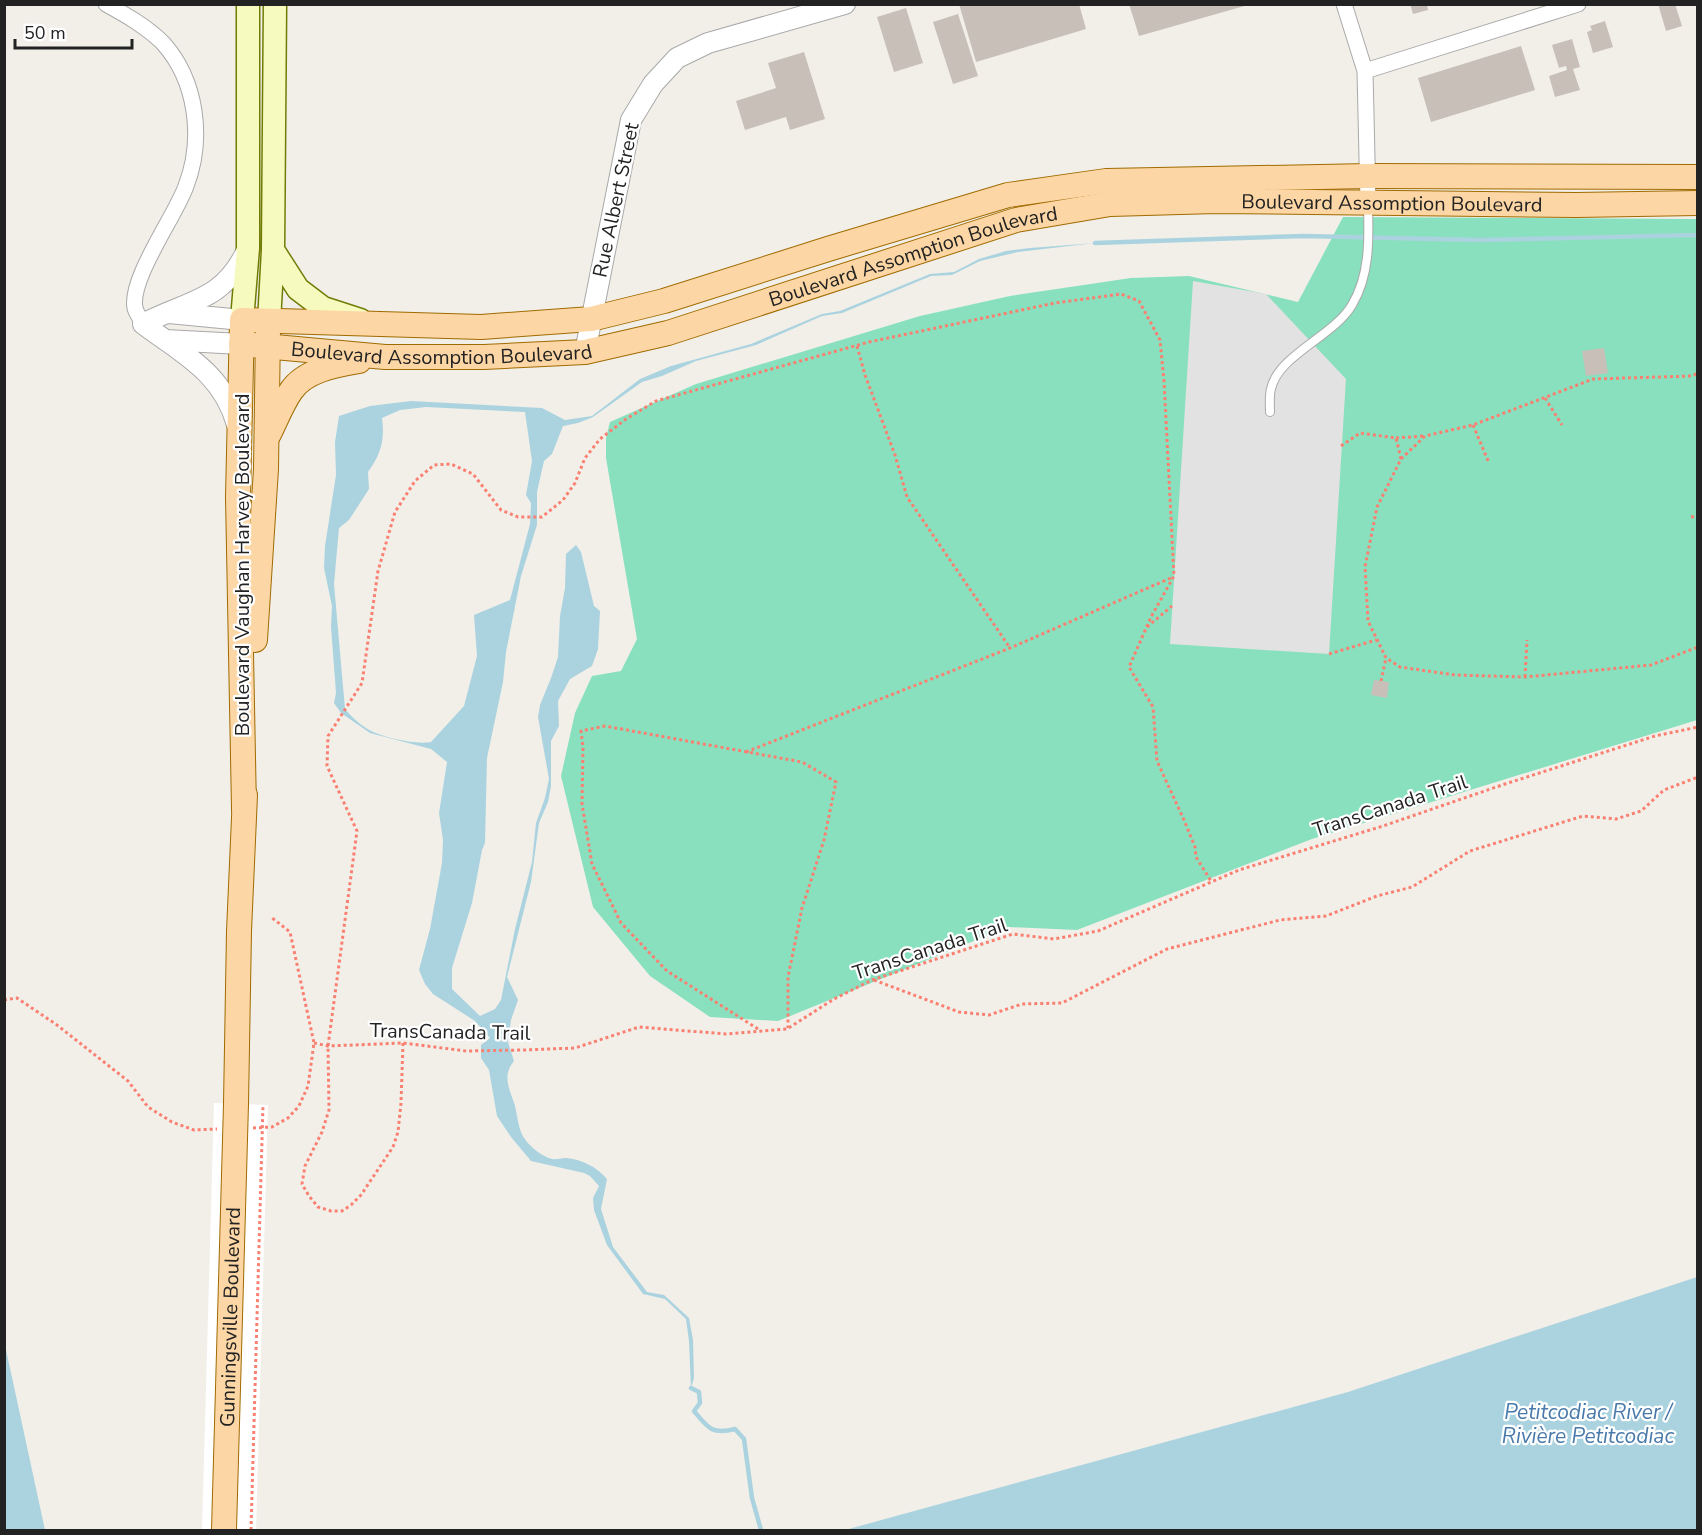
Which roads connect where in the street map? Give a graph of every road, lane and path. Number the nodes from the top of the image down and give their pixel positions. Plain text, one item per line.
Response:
1 (106, 4) edge
2 (249, 4) edge
3 (275, 4) edge
4 (845, 4) edge
5 (1344, 4) edge
6 (1578, 4) edge
7 (1365, 71) junction
8 (1369, 176) junction
9 (1698, 177) edge
10 (1368, 202) junction
11 (1698, 203) edge
12 (248, 248) junction
13 (273, 250) junction
14 (164, 313) junction
15 (591, 319) junction
16 (242, 323) junction
17 (143, 324) junction
18 (269, 324) junction
19 (373, 324) junction
20 (165, 340) junction
21 (857, 346) junction
22 (585, 352) junction
23 (385, 357) junction
24 (1698, 373) edge
25 (1545, 398) junction
26 (1270, 412) dead end
27 (1473, 425) junction
28 (1562, 425) dead end
29 (240, 436) junction
30 (1425, 436) junction
31 (267, 438) junction
32 (1396, 438) junction
33 (1341, 446) dead end
34 (1401, 459) junction
35 (1489, 464) dead end
36 (1698, 516) edge
37 (1691, 517) dead end
38 (1174, 576) junction
39 (1172, 606) dead end
40 (1146, 628) junction
41 (1376, 640) junction
42 (1527, 640) dead end
43 (1698, 647) edge
44 (1010, 648) junction
45 (1329, 654) dead end
46 (1386, 658) junction
47 (1525, 677) junction
48 (1382, 681) dead end
49 (1698, 727) edge
50 (746, 752) junction
51 (1698, 777) edge
52 (244, 809) junction
53 (1211, 881) junction
54 (271, 918) dead end
55 (872, 980) junction
56 (4, 1000) edge
57 (788, 1029) junction
58 (760, 1030) junction
59 (314, 1043) junction
60 (403, 1043) junction
61 (328, 1046) junction
62 (236, 1104) joint
63 (263, 1105) dead end
64 (249, 1128) dead end
65 (227, 1129) dead end
66 (224, 1530) edge
67 (251, 1530) edge

1 - 17 street
2 - 12 main road, Boulevard Vaughan Harvey Boulevard
3 - 13 main road, Boulevard Vaughan Harvey Boulevard
4 - 15 street, Rue Albert Street
5 - 7 street
6 - 7 street
7 - 8 street
8 - 9 main road, Boulevard Assomption Boulevard
8 - 10 street
8 - 15 main road, Boulevard Assomption Boulevard
10 - 11 main road, Boulevard Assomption Boulevard
10 - 22 main road, Boulevard Assomption Boulevard
10 - 26 lane
12 - 14 street
12 - 16 main road, Boulevard Vaughan Harvey Boulevard
13 - 18 main road, Boulevard Vaughan Harvey Boulevard
13 - 19 main road
14 - 16 street, Boulevard Assomption Boulevard
14 - 17 street
15 - 19 main road, Boulevard Assomption Boulevard
15 - 22 street, Rue Albert Street
16 - 18 main road, Boulevard Assomption Boulevard
16 - 20 street, Boulevard Assomption Boulevard
16 - 29 main road, Boulevard Vaughan Harvey Boulevard
17 - 20 street
18 - 19 main road, Boulevard Assomption Boulevard
18 - 23 main road, Boulevard Assomption Boulevard
18 - 31 main road, Boulevard Vaughan Harvey Boulevard
20 - 29 street
21 - 38 path
21 - 44 path
21 - 61 path
22 - 23 main road, Boulevard Assomption Boulevard
23 - 31 main road
24 - 25 path
25 - 27 path
25 - 28 path
27 - 30 path
27 - 35 path
29 - 52 main road, Boulevard Vaughan Harvey Boulevard
30 - 32 path
30 - 34 path
31 - 52 main road, Boulevard Vaughan Harvey Boulevard
32 - 33 path
32 - 34 path
34 - 41 path
36 - 37 path
38 - 40 path
38 - 44 path
39 - 40 path
40 - 53 path
41 - 45 path
41 - 46 path
42 - 47 path
43 - 47 path
44 - 50 path
46 - 47 path
46 - 48 path
49 - 53 path, TransCanada Trail
50 - 57 path
50 - 58 path
51 - 55 path
52 - 62 main road, Boulevard Vaughan Harvey Boulevard
53 - 55 path, TransCanada Trail
54 - 59 path
55 - 57 path, TransCanada Trail
56 - 65 path
57 - 58 path, TransCanada Trail
58 - 60 path, TransCanada Trail
59 - 61 path, TransCanada Trail
59 - 64 path
60 - 61 path, TransCanada Trail
60 - 61 path
62 - 66 main road, Gunningsville Boulevard, bridge
63 - 67 path, bridge

